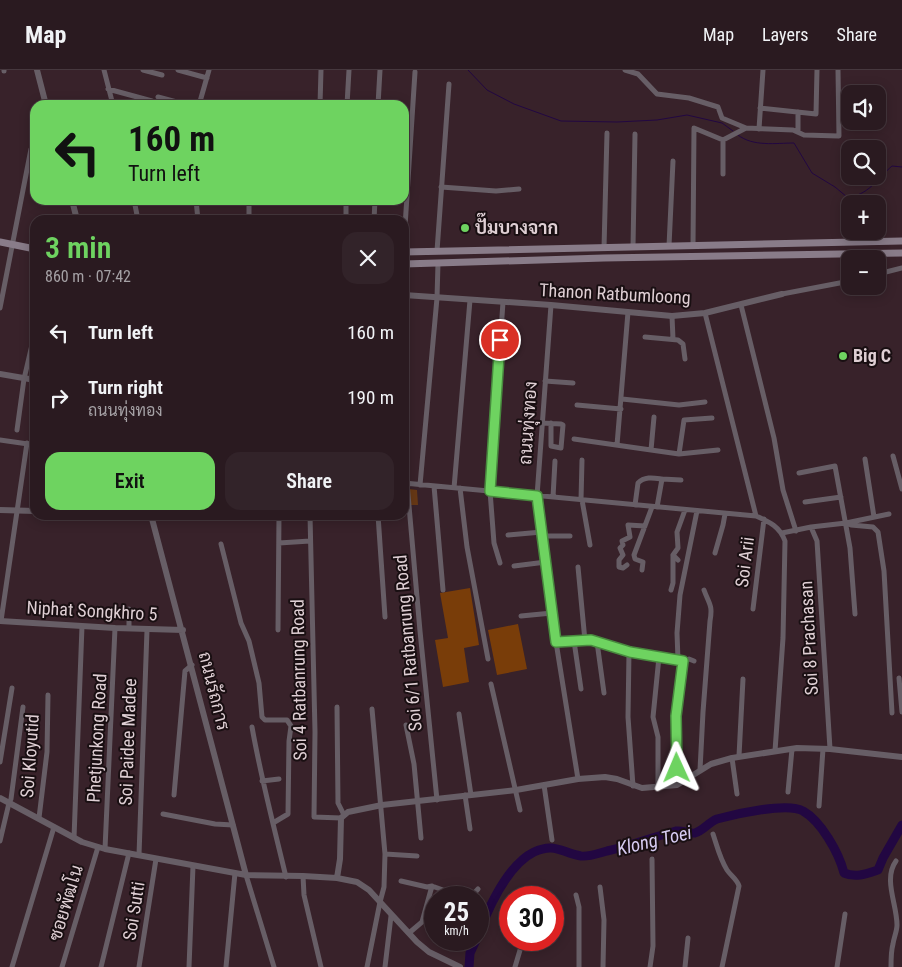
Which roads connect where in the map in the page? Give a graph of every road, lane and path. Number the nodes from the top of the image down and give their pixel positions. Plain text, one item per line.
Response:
1 (37, 70) edge
2 (104, 70) edge
3 (143, 70) edge
4 (178, 70) edge
5 (210, 70) edge
6 (321, 70) edge
7 (349, 70) edge
8 (380, 70) edge
9 (625, 70) edge
10 (763, 70) edge
11 (817, 70) edge
12 (838, 70) edge
13 (416, 72) dead end
14 (162, 75) dead end
15 (207, 78) junction
16 (449, 84) dead end
17 (108, 89) junction
18 (158, 97) dead end
19 (45, 100) edge
20 (111, 100) edge
21 (148, 100) edge
22 (169, 100) edge
23 (200, 100) edge
24 (320, 100) edge
25 (348, 100) edge
26 (378, 100) edge
27 (760, 108) junction
28 (798, 112) junction
29 (746, 128) junction
30 (759, 128) junction
31 (798, 132) junction
32 (607, 133) dead end
33 (635, 134) dead end
34 (723, 140) junction
35 (30, 154) edge
36 (673, 161) dead end
37 (409, 171) edge
38 (723, 174) dead end
39 (441, 187) junction
40 (519, 189) dead end
41 (0, 242) edge
42 (902, 242) edge
43 (13, 244) junction
44 (669, 246) junction
45 (693, 246) junction
46 (633, 247) junction
47 (30, 248) edge
48 (604, 248) junction
49 (437, 251) junction
50 (409, 252) edge
51 (902, 253) edge
52 (604, 258) junction
53 (438, 263) junction
54 (409, 264) edge
55 (902, 268) edge
56 (886, 272) edge
57 (841, 283) edge
58 (782, 294) joint
59 (409, 295) edge
60 (437, 298) junction
61 (470, 300) junction
62 (503, 302) junction
63 (551, 305) junction
64 (741, 305) junction
65 (0, 308) edge
66 (628, 312) junction
67 (705, 313) junction
68 (672, 316) junction
69 (645, 337) dead end
70 (672, 339) junction
71 (30, 353) edge
72 (685, 359) dead end
73 (0, 374) edge
74 (24, 379) junction
75 (30, 380) edge
76 (545, 380) junction
77 (573, 383) dead end
78 (622, 399) junction
79 (705, 402) dead end
80 (577, 405) dead end
81 (621, 409) junction
82 (654, 417) dead end
83 (712, 418) dead end
84 (542, 423) junction
85 (551, 424) junction
86 (17, 430) dead end
87 (0, 440) edge
88 (574, 440) dead end
89 (26, 443) junction
90 (30, 444) edge
91 (618, 445) junction
92 (651, 450) junction
93 (718, 450) dead end
94 (679, 454) junction
95 (893, 456) dead end
96 (865, 459) dead end
97 (582, 460) dead end
98 (555, 461) dead end
99 (799, 473) dead end
100 (662, 479) junction
101 (681, 480) dead end
102 (409, 483) edge
103 (420, 484) junction
104 (434, 486) junction
105 (457, 488) junction
106 (902, 489) edge
107 (490, 491) junction
108 (537, 496) junction
109 (841, 496) junction
110 (552, 497) junction
111 (581, 500) junction
112 (805, 502) dead end
113 (635, 505) junction
114 (654, 507) junction
115 (0, 510) edge
116 (685, 510) junction
117 (17, 511) junction
118 (30, 511) edge
119 (697, 511) junction
120 (725, 514) junction
121 (889, 514) dead end
122 (409, 515) edge
123 (756, 516) junction
124 (874, 517) junction
125 (152, 520) edge
126 (278, 520) edge
127 (310, 520) edge
128 (378, 520) edge
129 (764, 520) junction
130 (846, 523) junction
131 (645, 526) junction
132 (811, 527) junction
133 (796, 531) junction
134 (782, 533) junction
135 (542, 534) junction
136 (508, 535) dead end
137 (570, 536) dead end
138 (310, 541) junction
139 (279, 543) junction
140 (221, 544) dead end
141 (590, 545) dead end
142 (715, 553) dead end
143 (546, 562) junction
144 (500, 563) dead end
145 (627, 565) dead end
146 (514, 566) dead end
147 (578, 566) dead end
148 (642, 570) dead end
149 (443, 590) dead end
150 (671, 590) dead end
151 (704, 590) dead end
152 (129, 608) dead end
153 (753, 608) dead end
154 (552, 613) junction
155 (855, 614) dead end
156 (522, 616) dead end
157 (385, 617) dead end
158 (0, 621) edge
159 (82, 626) junction
160 (115, 628) junction
161 (129, 628) junction
162 (147, 630) junction
163 (183, 630) junction
164 (278, 630) dead end
165 (574, 641) junction
166 (584, 641) junction
167 (556, 642) junction
168 (597, 642) junction
169 (630, 652) junction
170 (659, 657) junction
171 (488, 660) dead end
172 (694, 660) dead end
173 (681, 661) junction
174 (192, 665) junction
175 (900, 678) dead end
176 (743, 679) dead end
177 (491, 684) dead end
178 (12, 688) dead end
179 (581, 689) dead end
180 (604, 693) dead end
181 (48, 695) dead end
182 (23, 707) dead end
183 (337, 708) dead end
184 (372, 708) dead end
185 (902, 712) edge
186 (892, 713) dead end
187 (459, 714) dead end
188 (406, 726) dead end
189 (252, 727) dead end
190 (792, 749) junction
191 (827, 749) junction
192 (775, 751) junction
193 (735, 757) junction
194 (902, 757) edge
195 (0, 762) edge
196 (700, 770) junction
197 (279, 779) dead end
198 (578, 779) junction
199 (262, 781) junction
200 (544, 785) junction
201 (677, 785) junction
202 (633, 786) junction
203 (658, 787) junction
204 (516, 790) junction
205 (788, 792) dead end
206 (738, 794) dead end
207 (174, 795) dead end
208 (468, 795) junction
209 (0, 798) edge
210 (437, 800) junction
211 (418, 802) junction
212 (9, 803) junction
213 (382, 805) junction
214 (819, 806) dead end
215 (520, 810) dead end
216 (163, 814) dead end
217 (342, 816) junction
218 (38, 818) junction
219 (273, 823) junction
220 (233, 825) junction
221 (54, 826) junction
222 (470, 829) dead end
223 (713, 834) dead end
224 (74, 838) junction
225 (421, 838) dead end
226 (552, 840) dead end
227 (0, 841) edge
228 (98, 847) junction
229 (105, 849) junction
230 (129, 854) junction
231 (385, 854) junction
232 (139, 855) junction
233 (417, 856) dead end
234 (156, 858) junction
235 (652, 860) dead end
236 (896, 861) dead end
237 (193, 866) junction
238 (235, 873) junction
239 (246, 875) junction
240 (303, 876) junction
241 (286, 877) junction
242 (337, 878) junction
243 (401, 881) dead end
244 (424, 886) edge
245 (600, 887) dead end
246 (576, 895) dead end
247 (380, 902) junction
248 (846, 914) dead end
249 (424, 915) edge
250 (391, 916) junction
251 (409, 933) junction
252 (688, 938) dead end
253 (520, 951) edge
254 (447, 964) edge
255 (12, 967) edge
256 (62, 967) edge
257 (101, 967) edge
258 (139, 967) edge
259 (189, 967) edge
260 (226, 967) edge
261 (274, 967) edge
262 (321, 967) edge
263 (367, 967) edge
264 (385, 967) edge
265 (460, 967) edge
266 (515, 967) edge
267 (579, 967) edge
268 (603, 967) edge
269 (650, 967) edge
270 (685, 967) edge
271 (722, 967) edge
272 (837, 967) edge
273 (891, 967) edge

1 - 19 street
2 - 17 street
3 - 14 street
4 - 15 street
5 - 15 street
6 - 24 street
7 - 25 street
8 - 26 street
9 - 29 street
10 - 27 street
11 - 28 street
12 - 31 street
13 - 37 street
15 - 23 street
16 - 39 street
17 - 20 street
17 - 21 street
18 - 22 street
27 - 28 street
27 - 30 street
28 - 31 street
29 - 30 street
29 - 34 street
30 - 31 street
32 - 48 street
33 - 46 street
34 - 38 street
34 - 45 street
35 - 43 street
36 - 44 street
39 - 40 street
39 - 49 street
41 - 43 main road
42 - 45 main road
43 - 47 main road
43 - 65 street
44 - 45 main road
44 - 46 main road
46 - 48 main road
48 - 49 main road
48 - 52 main road
49 - 50 main road
51 - 52 main road
52 - 53 main road
53 - 54 main road
53 - 60 street
55 - 56 street
57 - 58 street, Thanon Ratbumloong
58 - 64 street, Thanon Ratbumloong
59 - 60 street, Thanon Ratbumloong
60 - 61 street, Thanon Ratbumloong
60 - 103 street
61 - 62 street, Thanon Ratbumloong
61 - 105 street
62 - 63 street, Thanon Ratbumloong
62 - 107 street
63 - 66 street, Thanon Ratbumloong
63 - 76 street, ถนนทุ่งทอง
64 - 67 street, Thanon Ratbumloong
64 - 133 street
66 - 68 street, Thanon Ratbumloong
66 - 78 street
67 - 68 street, Thanon Ratbumloong
67 - 123 street
68 - 70 street
69 - 70 street
70 - 72 street
71 - 74 street
73 - 74 street
74 - 75 street
74 - 86 street
76 - 77 street
76 - 84 street, ถนนทุ่งทอง
78 - 79 street
78 - 81 street
80 - 81 street
81 - 91 street
82 - 92 street
83 - 94 street
84 - 85 street
84 - 108 street, ถนนทุ่งทอง
85 - 85 street
87 - 89 street
88 - 91 street
89 - 90 street
89 - 117 street
91 - 92 street
92 - 94 street
93 - 94 street
95 - 106 street
96 - 124 street
97 - 111 street
98 - 110 street
99 - 109 street
100 - 101 street
100 - 113 street
100 - 114 street
102 - 103 street
103 - 104 street
104 - 105 street
104 - 149 street
105 - 107 street
105 - 171 street
107 - 108 street
107 - 144 street
108 - 110 street
108 - 135 street, ถนนทุ่งทอง
109 - 112 street
109 - 130 street
110 - 111 street
111 - 113 street
111 - 141 street
113 - 114 street
114 - 116 street
114 - 131 street
115 - 117 street
116 - 119 street
116 - 150 street
117 - 118 street
117 - 158 street
119 - 120 street
119 - 173 street
120 - 123 street
120 - 142 street
121 - 124 street
122 - 210 street, Soi 6/1 Ratbanrung Road
123 - 129 street
124 - 130 street
125 - 163 street, ถนนรัถการ
126 - 139 street
127 - 138 street, Soi 4 Ratbanrung Road
128 - 157 street
129 - 134 street
129 - 153 street, Soi Arii
130 - 132 street
130 - 155 street
130 - 186 street
131 - 145 street
131 - 148 street
132 - 133 street
132 - 191 street, Soi 8 Prachasan
133 - 134 street
134 - 192 street
135 - 136 street
135 - 137 street
135 - 143 street, ถนนทุ่งทอง
138 - 139 street
138 - 217 street, Soi 4 Ratbanrung Road
139 - 164 street
140 - 219 street
143 - 146 street
143 - 154 street, ถนนทุ่งทอง
147 - 166 street
151 - 196 street
152 - 161 street
154 - 156 street
154 - 167 street, ถนนทุ่งทอง
158 - 159 street, Niphat Songkhro 5
159 - 160 street, Niphat Songkhro 5
159 - 224 street
160 - 161 street, Niphat Songkhro 5
160 - 229 street, Phetjunkong Road
161 - 162 street, Niphat Songkhro 5
162 - 163 street, Niphat Songkhro 5
162 - 232 street, Soi Paidee Madee
163 - 174 street, ถนนรัถการ
165 - 166 street
165 - 167 street
165 - 179 street
166 - 168 street
167 - 198 street, ถนนทุ่งทอง
168 - 169 street
168 - 180 street
169 - 170 street
169 - 202 street
170 - 173 street
170 - 203 street
172 - 173 street
173 - 201 street
174 - 207 street
174 - 220 street, ถนนรัถการ
175 - 185 street
176 - 193 street
177 - 204 street
178 - 195 street
181 - 218 street, Soi Kloyutid
182 - 212 street
183 - 217 street
184 - 213 street
187 - 208 street
188 - 211 street
189 - 199 street
190 - 191 street
190 - 192 street
190 - 205 street
191 - 194 street
191 - 214 street, Soi 8 Prachasan
192 - 193 street
193 - 196 street
193 - 206 street
196 - 201 street
197 - 199 street
198 - 200 street
198 - 202 street
199 - 219 street
200 - 204 street
200 - 226 street
201 - 203 street
202 - 203 street
204 - 208 street
204 - 215 street
208 - 210 street
208 - 222 street
209 - 212 street
210 - 211 street
211 - 213 street
211 - 225 street
212 - 218 street
212 - 227 street
213 - 217 street
213 - 231 street
216 - 220 street
217 - 242 street
218 - 221 street
219 - 241 street
220 - 239 street, ถนนรัถการ
221 - 224 street
221 - 255 street
223 - 271 street
224 - 228 street
228 - 229 street
228 - 256 street, ซอยพัฒโน
229 - 230 street
230 - 232 street
230 - 257 street
231 - 233 street
231 - 247 street
232 - 234 street
234 - 237 street
234 - 258 street, Soi Sutti
235 - 269 street
236 - 273 street
237 - 238 street
237 - 259 street
238 - 239 street
238 - 260 street
239 - 241 street
239 - 261 street
240 - 241 street
240 - 242 street
240 - 262 street
242 - 247 street
243 - 244 street
245 - 268 street
246 - 267 street
247 - 250 street
247 - 263 street
248 - 272 street
249 - 251 street
250 - 251 street
250 - 264 street
251 - 254 street
252 - 270 street
253 - 266 street
254 - 265 street

